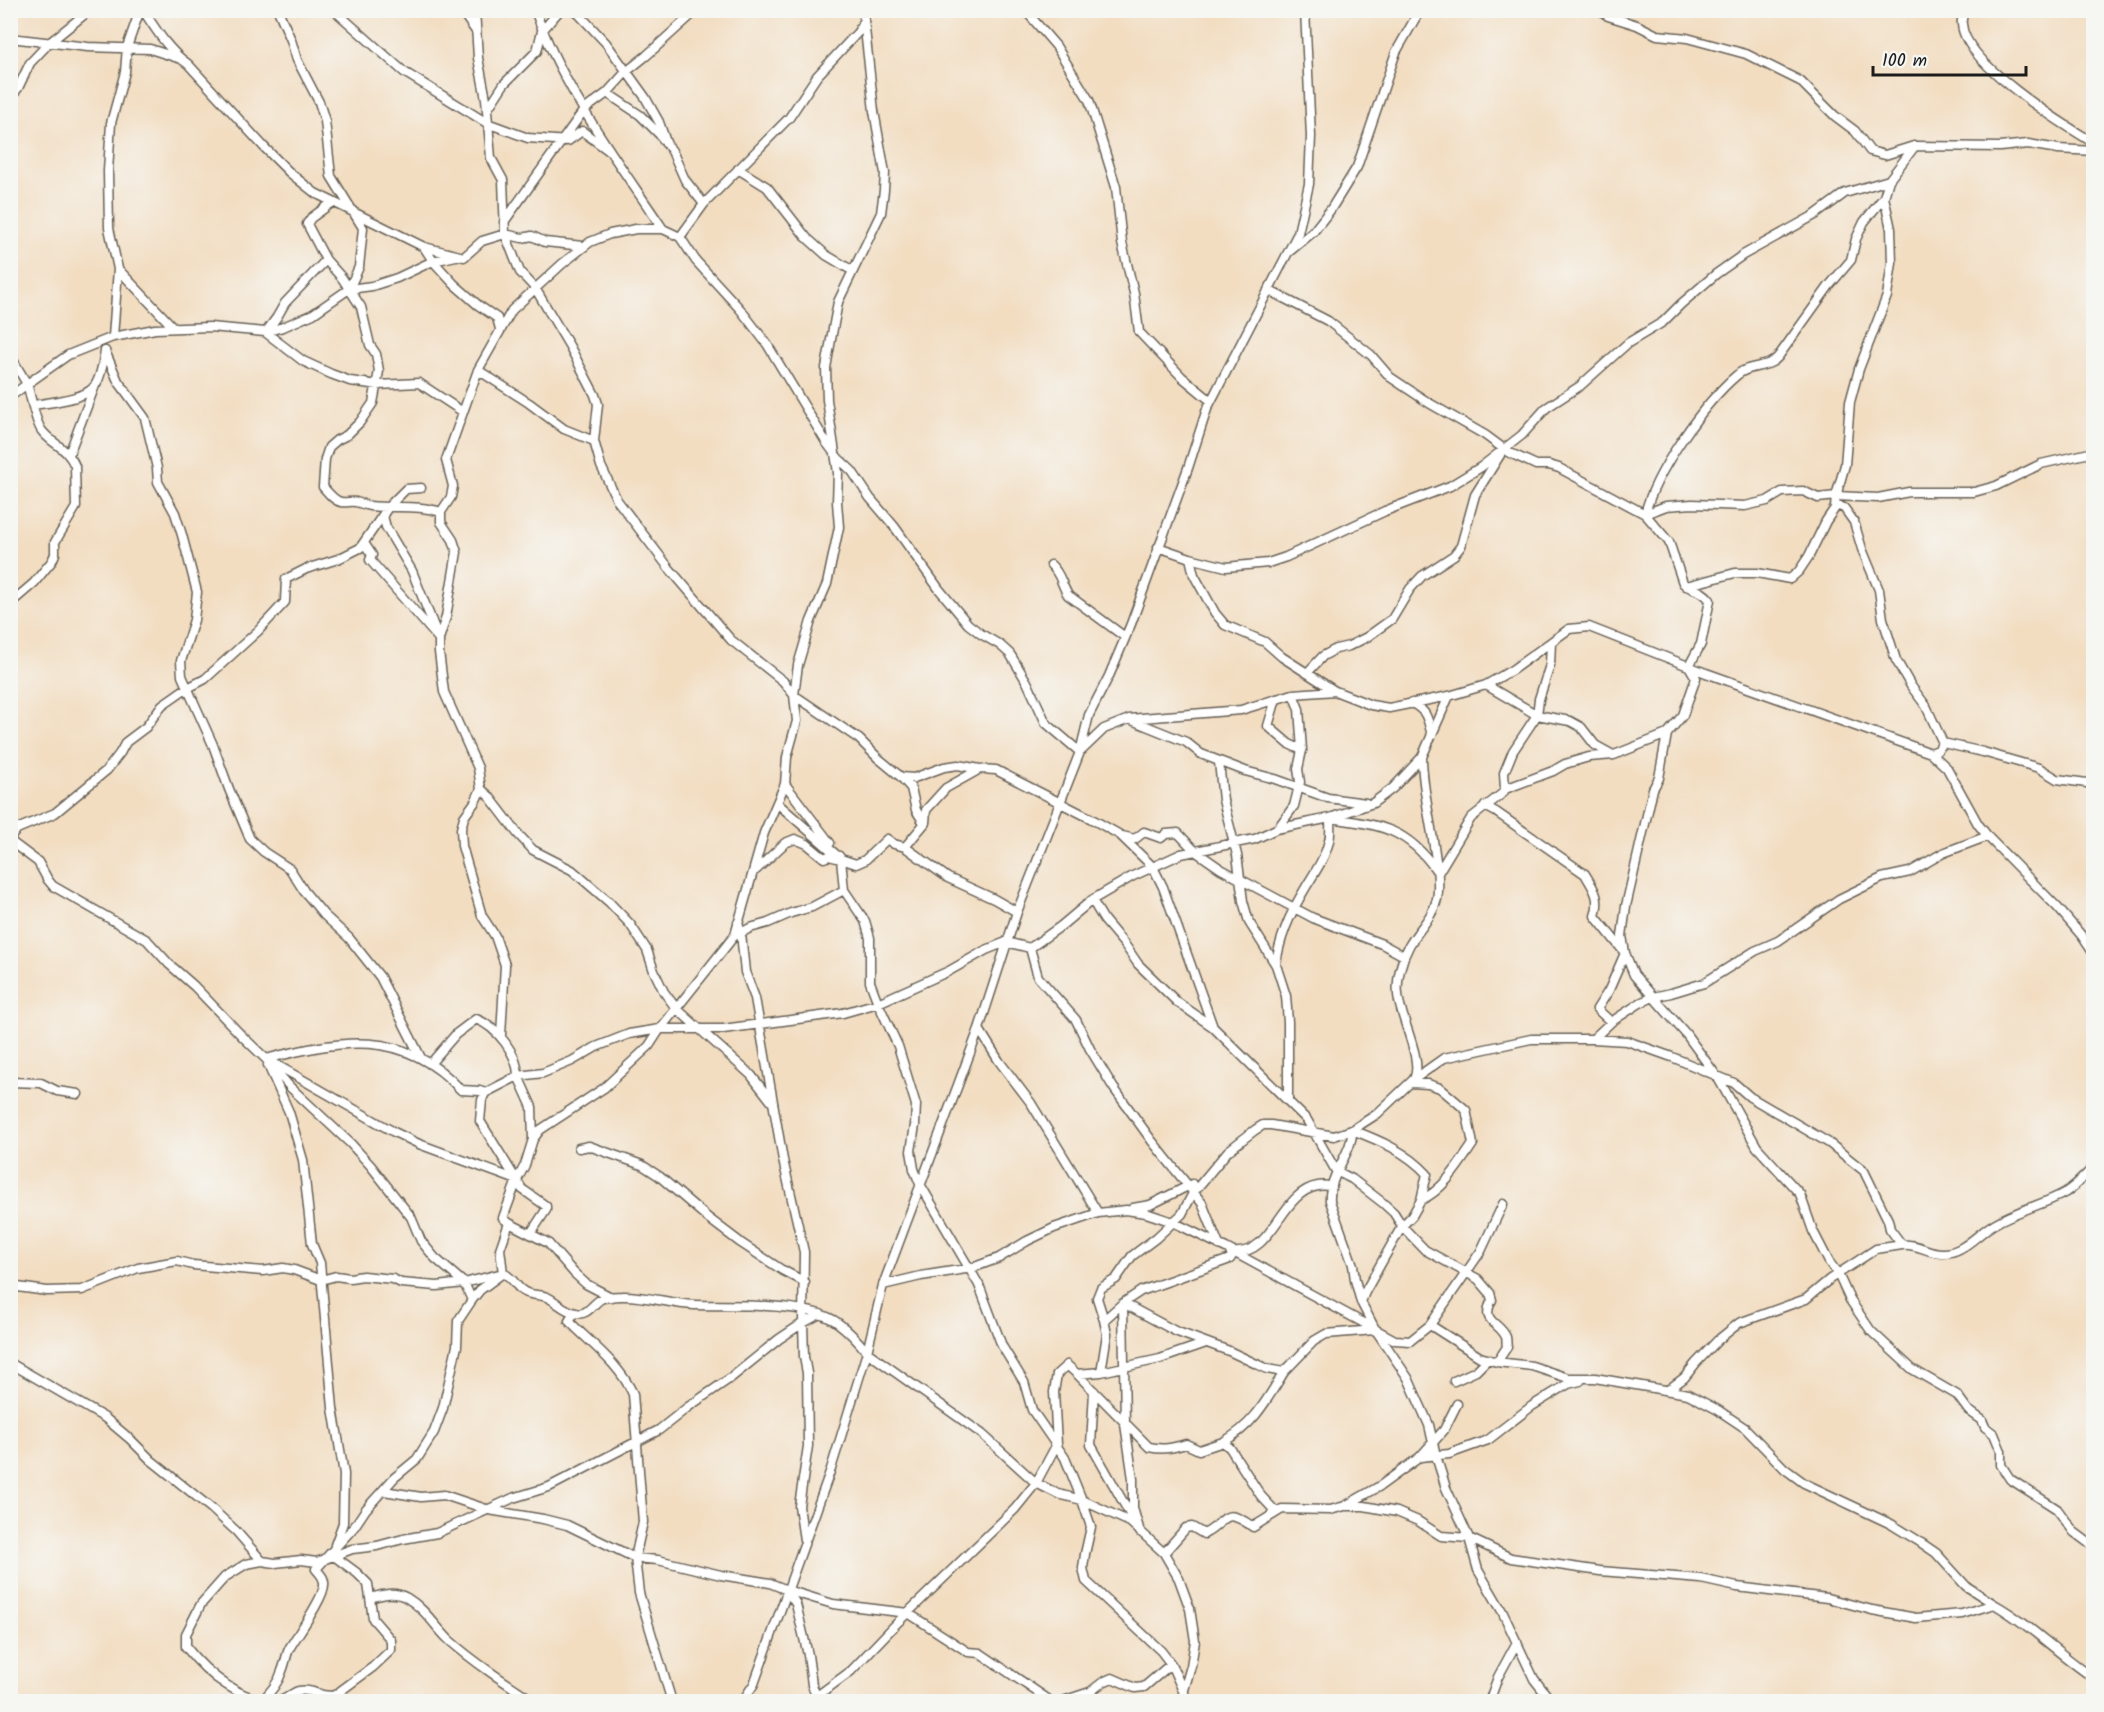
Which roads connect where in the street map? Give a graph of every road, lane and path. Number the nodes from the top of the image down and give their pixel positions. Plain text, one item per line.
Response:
1 (90, 10) edge
2 (142, 10) edge
3 (278, 10) edge
4 (334, 10) edge
5 (461, 10) edge
6 (475, 10) edge
7 (535, 10) edge
8 (561, 10) edge
9 (575, 10) edge
10 (697, 10) edge
11 (863, 10) edge
12 (1025, 10) edge
13 (1305, 10) edge
14 (1420, 10) edge
15 (1600, 10) edge
16 (1964, 10) edge
17 (864, 20) junction
18 (475, 30) junction
19 (542, 31) junction
20 (10, 38) edge
21 (49, 43) junction
22 (127, 47) junction
23 (179, 58) junction
24 (626, 72) junction
25 (607, 93) junction
26 (10, 98) edge
27 (487, 110) junction
28 (584, 110) junction
29 (487, 123) junction
30 (561, 141) junction
31 (2094, 143) edge
32 (668, 145) junction
33 (1915, 146) junction
34 (608, 150) junction
35 (2094, 151) edge
36 (738, 169) junction
37 (1889, 180) junction
38 (1884, 197) junction
39 (333, 202) junction
40 (704, 204) junction
41 (353, 213) junction
42 (504, 222) junction
43 (663, 229) junction
44 (505, 234) junction
45 (680, 237) junction
46 (583, 246) junction
47 (424, 247) junction
48 (1289, 251) junction
49 (456, 256) junction
50 (326, 260) junction
51 (433, 261) junction
52 (118, 269) junction
53 (853, 271) junction
54 (535, 288) junction
55 (349, 289) junction
56 (1268, 290) junction
57 (174, 328) junction
58 (500, 329) junction
59 (265, 332) junction
60 (111, 338) junction
61 (105, 351) junction
62 (10, 355) edge
63 (478, 370) junction
64 (27, 384) junction
65 (378, 385) junction
66 (94, 388) junction
67 (10, 397) edge
68 (1211, 401) junction
69 (33, 405) junction
70 (463, 412) junction
71 (594, 441) junction
72 (1504, 449) junction
73 (834, 452) junction
74 (2094, 453) edge
75 (69, 454) junction
76 (421, 488) dead end
77 (1836, 500) junction
78 (389, 506) junction
79 (441, 512) junction
80 (1645, 514) junction
81 (383, 516) junction
82 (364, 543) junction
83 (1158, 547) junction
84 (1190, 558) junction
85 (1051, 565) dead end
86 (1686, 586) junction
87 (11, 601) edge
88 (1125, 637) junction
89 (439, 639) junction
90 (1551, 642) junction
91 (1689, 666) junction
92 (1308, 672) junction
93 (1486, 685) junction
94 (186, 689) junction
95 (1335, 691) junction
96 (1293, 694) junction
97 (794, 695) junction
98 (1449, 696) junction
99 (1276, 699) junction
100 (1412, 703) junction
101 (1537, 715) junction
102 (1128, 719) junction
103 (1667, 734) junction
104 (1432, 735) junction
105 (1943, 743) junction
106 (1302, 750) junction
107 (1080, 752) junction
108 (1931, 753) junction
109 (1614, 755) junction
110 (1422, 758) junction
111 (1219, 762) junction
112 (980, 769) junction
113 (901, 777) junction
114 (785, 784) junction
115 (2094, 784) edge
116 (1299, 788) junction
117 (481, 789) junction
118 (1505, 789) junction
119 (1059, 802) junction
120 (777, 803) junction
121 (1373, 803) junction
122 (1485, 806) junction
123 (1330, 818) junction
124 (925, 824) junction
125 (1276, 829) junction
126 (1120, 836) junction
127 (1988, 836) junction
128 (10, 839) edge
129 (1234, 844) junction
130 (905, 847) junction
131 (1195, 851) junction
132 (841, 859) junction
133 (1153, 867) junction
134 (753, 873) junction
135 (1438, 873) junction
136 (1241, 879) junction
137 (844, 890) junction
138 (1092, 900) junction
139 (1296, 908) junction
140 (1017, 912) junction
141 (738, 922) junction
142 (741, 933) junction
143 (1006, 942) junction
144 (1030, 948) junction
145 (1624, 953) junction
146 (2094, 954) edge
147 (1404, 956) junction
148 (1276, 965) junction
149 (1653, 996) junction
150 (878, 1004) junction
151 (676, 1008) junction
152 (1611, 1022) junction
153 (759, 1023) junction
154 (1213, 1027) junction
155 (660, 1029) junction
156 (699, 1029) junction
157 (980, 1029) junction
158 (501, 1035) junction
159 (1593, 1039) junction
160 (421, 1058) junction
161 (266, 1059) junction
162 (430, 1064) junction
163 (519, 1076) junction
164 (1718, 1078) junction
165 (1412, 1081) junction
166 (10, 1082) edge
167 (485, 1093) junction
168 (78, 1094) dead end
169 (1288, 1099) junction
170 (772, 1102) junction
171 (1352, 1130) junction
172 (1312, 1131) junction
173 (533, 1139) junction
174 (579, 1148) dead end
175 (2094, 1167) edge
176 (1336, 1171) junction
177 (517, 1180) junction
178 (920, 1184) junction
179 (1332, 1186) junction
180 (1190, 1189) junction
181 (1421, 1200) junction
182 (1503, 1204) dead end
183 (1126, 1209) junction
184 (1098, 1213) junction
185 (1173, 1222) junction
186 (509, 1223) junction
187 (1402, 1226) junction
188 (531, 1233) junction
189 (1219, 1245) junction
190 (1902, 1245) junction
191 (1230, 1251) junction
192 (968, 1269) junction
193 (1466, 1271) junction
194 (503, 1273) junction
195 (1838, 1274) junction
196 (321, 1280) junction
197 (805, 1282) junction
198 (464, 1283) junction
199 (883, 1285) junction
200 (10, 1286) edge
201 (612, 1297) junction
202 (472, 1300) junction
203 (1361, 1302) junction
204 (1123, 1303) junction
205 (804, 1311) junction
206 (573, 1313) junction
207 (820, 1314) junction
208 (1104, 1320) junction
209 (803, 1323) junction
210 (1430, 1325) junction
211 (1375, 1329) junction
212 (1206, 1343) junction
213 (867, 1352) junction
214 (1492, 1360) junction
215 (10, 1363) edge
216 (1124, 1366) junction
217 (1101, 1372) junction
218 (1284, 1372) junction
219 (1077, 1374) junction
220 (1595, 1378) junction
221 (1454, 1381) dead end
222 (1668, 1390) junction
223 (1094, 1391) junction
224 (1457, 1404) dead end
225 (1125, 1424) junction
226 (637, 1442) junction
227 (1223, 1442) junction
228 (1433, 1442) junction
229 (1057, 1444) junction
230 (1436, 1456) junction
231 (1420, 1457) junction
232 (1036, 1483) junction
233 (384, 1491) junction
234 (1082, 1500) junction
235 (1345, 1506) junction
236 (489, 1510) junction
237 (1276, 1512) junction
238 (1140, 1532) junction
239 (1469, 1538) junction
240 (804, 1543) junction
241 (2094, 1547) edge
242 (1164, 1553) junction
243 (331, 1555) junction
244 (635, 1558) junction
245 (262, 1561) junction
246 (787, 1590) junction
247 (371, 1598) junction
248 (1994, 1604) junction
249 (908, 1613) junction
250 (1517, 1642) junction
251 (1171, 1664) junction
252 (2094, 1678) edge
253 (1184, 1690) junction
254 (297, 1691) junction
255 (818, 1699) edge
256 (1550, 1700) edge
257 (261, 1701) edge
258 (301, 1701) edge
259 (536, 1701) edge
260 (672, 1701) edge
261 (742, 1701) edge
262 (809, 1701) edge
263 (1052, 1701) edge
264 (1060, 1701) edge
265 (1188, 1701) edge
266 (1489, 1701) edge

1 - 21 street
2 - 22 street
2 - 23 street
3 - 41 street
4 - 29 street
5 - 18 street
6 - 18 street
7 - 19 street
8 - 19 street
9 - 24 street
10 - 24 street
11 - 17 street
12 - 68 street
13 - 48 street
14 - 48 street
15 - 33 street
16 - 31 street
17 - 36 street
17 - 53 street
18 - 27 street
19 - 27 street
19 - 28 street
20 - 21 street
21 - 22 street
21 - 26 street
22 - 23 street
22 - 52 street
23 - 39 street
24 - 25 street
24 - 32 street
25 - 28 street
25 - 32 street
27 - 29 street
28 - 30 street
28 - 34 street
29 - 30 street
29 - 42 street
30 - 34 street
30 - 42 street
32 - 40 street
33 - 35 street
33 - 37 street
34 - 43 street
36 - 40 street
36 - 53 street
37 - 38 street
37 - 72 street
38 - 77 street
38 - 80 street
39 - 41 street
39 - 50 street
40 - 45 street
41 - 47 street
41 - 55 street
42 - 44 street
43 - 45 street
43 - 46 street
44 - 46 street
44 - 49 street
44 - 54 street
45 - 73 street
46 - 54 street
47 - 49 street
47 - 51 street
48 - 56 street
49 - 51 street
50 - 55 street
50 - 59 street
51 - 55 street
51 - 58 street
52 - 57 street
52 - 60 street
53 - 73 street
54 - 58 street
54 - 71 street
55 - 59 street
55 - 65 street
56 - 68 street
56 - 72 street
57 - 59 street
57 - 60 street
58 - 63 street
59 - 65 street
60 - 61 street
60 - 64 street
61 - 66 street
61 - 94 street
62 - 64 street
63 - 70 street
63 - 71 street
64 - 67 street
64 - 69 street
65 - 70 street
65 - 78 street
66 - 69 street
66 - 75 street
68 - 83 street
69 - 75 street
70 - 79 street
71 - 97 street
72 - 80 street
72 - 84 street
72 - 92 street
73 - 97 street
73 - 107 street
74 - 77 street
75 - 87 street
76 - 78 street
77 - 80 street
77 - 86 street
77 - 105 street
78 - 79 street
78 - 81 street
79 - 89 street
80 - 86 street
81 - 82 street
81 - 89 street
82 - 89 street
82 - 94 street
83 - 84 street
83 - 88 street
84 - 92 street
85 - 88 street
86 - 91 street
88 - 107 street
89 - 117 street
90 - 91 street
90 - 93 street
90 - 101 street
91 - 103 street
91 - 108 street
92 - 95 street
93 - 98 street
93 - 101 street
94 - 128 street
94 - 160 street
95 - 96 street
95 - 100 street
96 - 99 street
96 - 106 street
97 - 113 street
97 - 114 street
98 - 100 street
98 - 104 street
99 - 102 street
99 - 106 street
100 - 104 street
101 - 109 street
101 - 118 street
102 - 107 street
102 - 111 street
103 - 109 street
103 - 145 street
104 - 110 street
105 - 108 street
105 - 115 street
106 - 116 street
107 - 119 street
108 - 127 street
109 - 118 street
110 - 121 street
110 - 135 street
111 - 116 street
111 - 129 street
112 - 113 street
112 - 119 street
112 - 124 street
113 - 124 street
114 - 120 street
114 - 132 street
116 - 121 street
116 - 125 street
117 - 151 street
117 - 158 street
118 - 122 street
119 - 126 street
119 - 140 street
120 - 132 street
120 - 134 street
121 - 123 street
122 - 135 street
122 - 145 street
123 - 125 street
123 - 135 street
123 - 139 street
124 - 130 street
125 - 129 street
126 - 131 street
126 - 133 street
127 - 146 street
127 - 149 street
128 - 161 street
129 - 131 street
129 - 136 street
130 - 132 street
130 - 140 street
131 - 133 street
131 - 136 street
132 - 134 street
132 - 137 street
133 - 138 street
133 - 154 street
134 - 141 street
135 - 147 street
136 - 139 street
136 - 148 street
137 - 142 street
137 - 150 street
138 - 144 street
138 - 154 street
139 - 147 street
139 - 148 street
140 - 143 street
141 - 142 street
141 - 151 street
142 - 153 street
143 - 144 street
143 - 150 street
143 - 157 street
144 - 180 street
145 - 149 street
145 - 152 street
147 - 165 street
148 - 169 street
149 - 152 street
149 - 164 street
150 - 153 street
150 - 178 street
151 - 155 street
151 - 156 street
152 - 159 street
153 - 156 street
153 - 170 street
154 - 169 street
155 - 156 street
155 - 163 street
155 - 173 street
156 - 170 street
157 - 178 street
157 - 184 street
158 - 162 street
158 - 163 street
159 - 164 street
159 - 165 street
160 - 161 street
160 - 162 street
161 - 177 street
161 - 196 street
161 - 198 street
162 - 167 street
163 - 167 street
163 - 173 street
164 - 190 street
164 - 195 street
165 - 171 street
165 - 181 street
166 - 168 street
167 - 177 street
169 - 172 street
170 - 197 street
171 - 172 street
171 - 176 street
171 - 181 street
172 - 176 street
172 - 180 street
173 - 177 street
174 - 197 street
175 - 190 street
176 - 179 street
176 - 187 street
177 - 186 street
177 - 188 street
178 - 192 street
178 - 199 street
179 - 191 street
179 - 203 street
180 - 183 street
180 - 185 street
180 - 189 street
181 - 187 street
182 - 193 street
183 - 184 street
183 - 185 street
184 - 192 street
185 - 189 street
185 - 208 street
186 - 188 street
186 - 194 street
187 - 193 street
187 - 203 street
188 - 201 street
189 - 191 street
190 - 195 street
191 - 204 street
191 - 211 street
192 - 199 street
192 - 229 street
193 - 210 street
193 - 214 street
194 - 198 street
194 - 202 street
194 - 206 street
195 - 222 street
195 - 241 street
196 - 198 street
196 - 200 street
196 - 243 street
197 - 205 street
198 - 202 street
199 - 213 street
201 - 205 street
201 - 206 street
202 - 233 street
203 - 211 street
204 - 208 street
204 - 212 street
204 - 216 street
205 - 207 street
205 - 209 street
206 - 226 street
207 - 209 street
207 - 213 street
208 - 217 street
209 - 226 street
209 - 240 street
210 - 211 street
210 - 214 street
211 - 218 street
211 - 228 street
212 - 216 street
212 - 218 street
213 - 232 street
213 - 240 street
214 - 220 street
214 - 221 street
215 - 245 street
216 - 217 street
216 - 225 street
217 - 219 street
218 - 227 street
219 - 223 street
219 - 229 street
220 - 222 street
220 - 230 street
222 - 248 street
223 - 225 street
223 - 238 street
224 - 228 street
225 - 227 street
225 - 238 street
226 - 236 street
226 - 244 street
227 - 237 street
228 - 230 street
228 - 231 street
229 - 232 street
229 - 234 street
230 - 231 street
230 - 239 street
231 - 235 street
232 - 234 street
232 - 249 street
233 - 236 street
233 - 243 street
234 - 238 street
234 - 251 street
235 - 237 street
235 - 239 street
236 - 243 street
236 - 244 street
237 - 242 street
238 - 242 street
239 - 248 street
239 - 250 street
240 - 246 street
242 - 253 street
243 - 245 street
243 - 247 street
243 - 257 street
244 - 246 street
244 - 260 street
245 - 257 street
246 - 249 street
246 - 255 street
246 - 261 street
247 - 254 street
247 - 259 street
248 - 252 street
249 - 255 street
249 - 263 street
250 - 256 street
250 - 266 street
251 - 253 street
251 - 264 street
253 - 265 street
254 - 257 street
254 - 258 street
255 - 262 street

